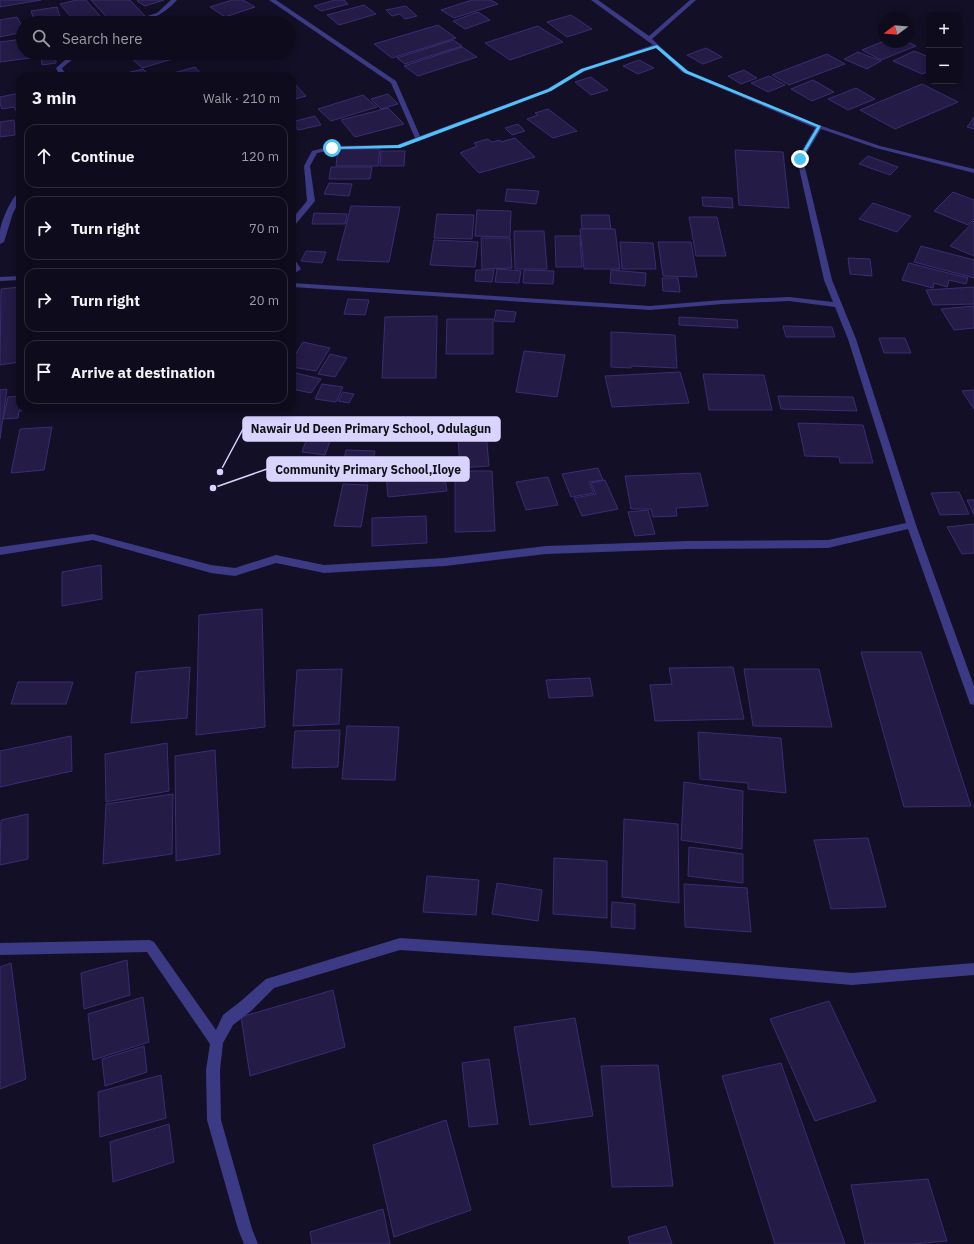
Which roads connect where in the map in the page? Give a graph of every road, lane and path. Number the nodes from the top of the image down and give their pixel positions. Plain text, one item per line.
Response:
1 (174, 0) edge
2 (272, 0) edge
3 (594, 0) edge
4 (693, 0) edge
5 (152, 16) edge
6 (296, 16) edge
7 (296, 16) edge
8 (649, 39) junction
9 (657, 46) junction
10 (69, 60) edge
11 (61, 72) edge
12 (819, 127) junction
13 (418, 140) junction
14 (974, 171) edge
15 (16, 201) edge
16 (296, 218) edge
17 (0, 242) edge
18 (16, 278) edge
19 (0, 279) edge
20 (296, 285) edge
21 (838, 305) junction
22 (911, 525) junction
23 (0, 551) edge
24 (974, 701) edge
25 (0, 950) edge
26 (974, 969) edge
27 (217, 1042) junction
28 (251, 1244) edge

1 - 5 street
2 - 6 street
3 - 8 street
4 - 8 street
7 - 13 street
8 - 9 street
9 - 12 street
9 - 13 street
10 - 11 street
12 - 14 street
12 - 21 street
13 - 16 street
15 - 17 street
18 - 19 street
20 - 21 street
21 - 22 street
22 - 23 street
22 - 24 street
25 - 27 street
26 - 27 street
27 - 28 street

